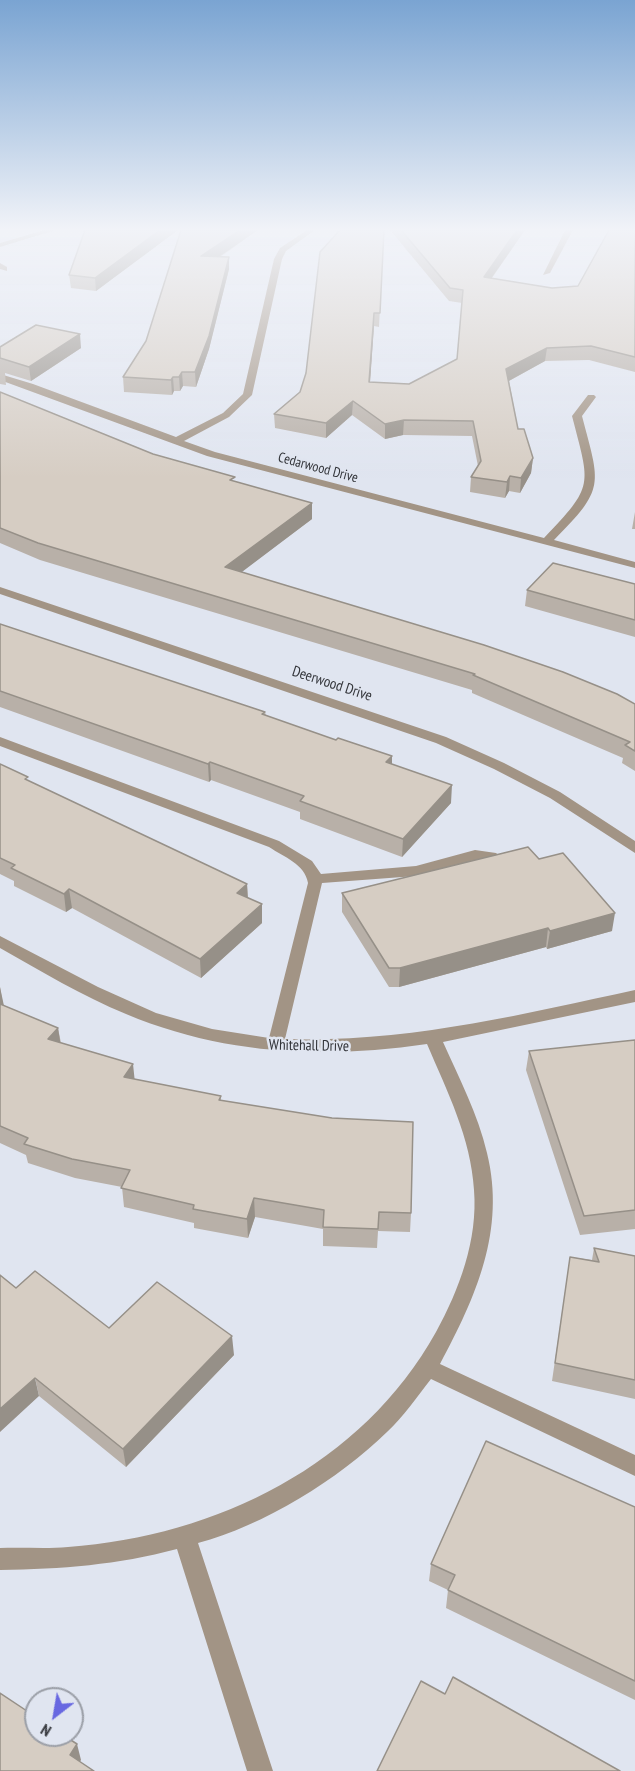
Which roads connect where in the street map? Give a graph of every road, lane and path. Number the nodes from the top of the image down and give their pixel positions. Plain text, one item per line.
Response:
1 (266, 313) edge
2 (0, 377) edge
3 (591, 397) dead end
4 (176, 441) junction
5 (546, 542) junction
6 (635, 565) edge
7 (0, 590) edge
8 (0, 741) edge
9 (635, 848) edge
10 (506, 864) edge
11 (315, 879) junction
12 (0, 941) edge
13 (635, 996) edge
14 (433, 1038) junction
15 (275, 1046) junction
16 (426, 1367) junction
17 (635, 1466) edge
18 (185, 1538) junction
19 (0, 1559) edge
20 (260, 1771) edge

1 - 4 street
2 - 4 street, Cedarwood Drive
3 - 5 street
4 - 5 street, Cedarwood Drive
5 - 6 street, Cedarwood Drive
7 - 9 street, Deerwood Drive
8 - 11 street
10 - 11 street
11 - 15 street
12 - 15 street, Whitehall Drive
13 - 14 street, Whitehall Drive
14 - 15 street, Whitehall Drive
14 - 16 street
16 - 17 street
16 - 18 street
18 - 19 street
18 - 20 street

